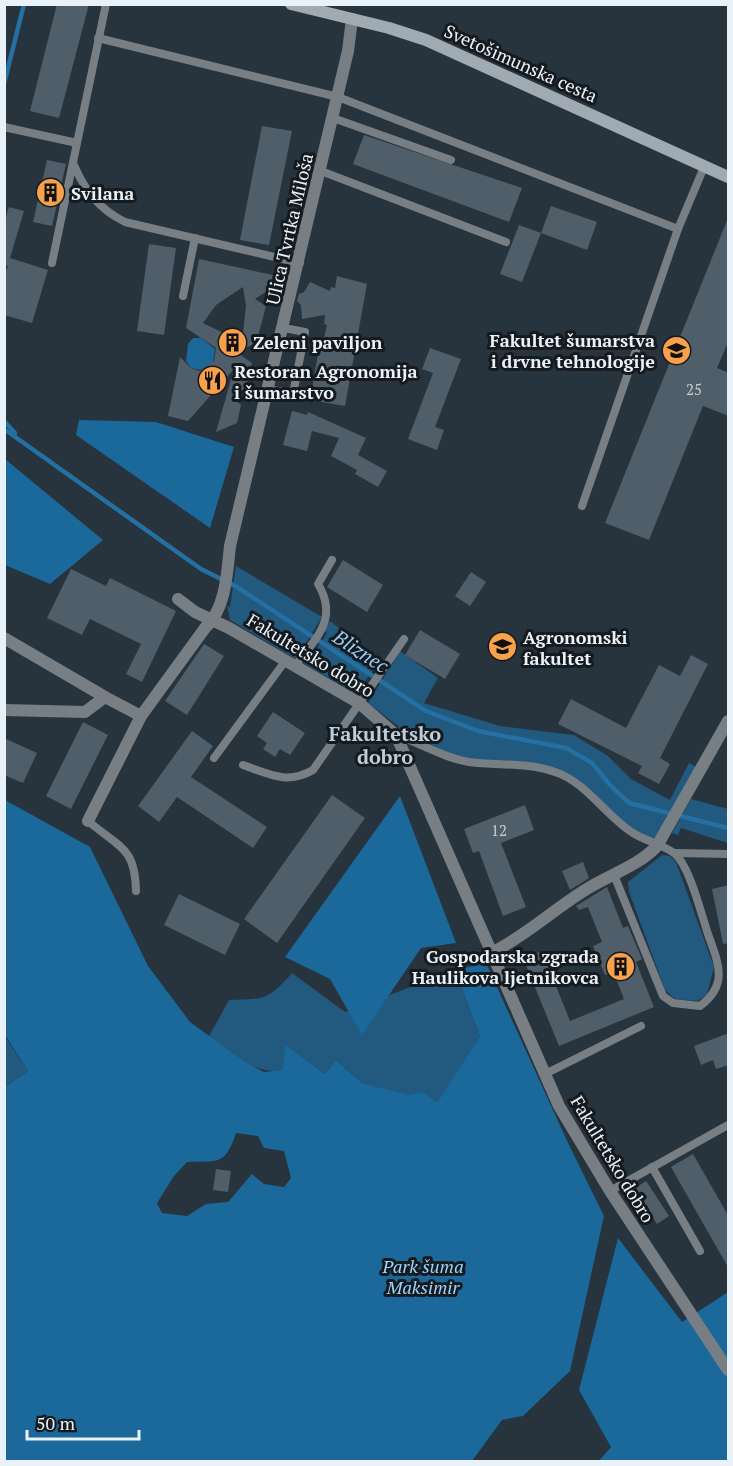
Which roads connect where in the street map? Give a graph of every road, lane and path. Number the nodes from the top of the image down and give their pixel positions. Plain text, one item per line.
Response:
1 (106, 4) edge
2 (291, 4) edge
3 (352, 19) junction
4 (98, 38) junction
5 (338, 97) junction
6 (333, 118) junction
7 (8, 128) edge
8 (77, 143) junction
9 (451, 160) dead end
10 (74, 165) junction
11 (704, 166) junction
12 (321, 171) junction
13 (729, 177) edge
14 (678, 229) junction
15 (195, 238) junction
16 (506, 242) dead end
17 (52, 263) dead end
18 (300, 263) junction
19 (183, 296) dead end
20 (284, 328) junction
21 (268, 389) junction
22 (582, 506) dead end
23 (332, 560) dead end
24 (178, 599) dead end
25 (214, 620) junction
26 (4, 638) edge
27 (404, 639) dead end
28 (291, 663) junction
29 (105, 697) junction
30 (359, 703) junction
31 (4, 710) edge
32 (141, 716) junction
33 (729, 721) edge
34 (396, 735) junction
35 (214, 758) dead end
36 (243, 765) dead end
37 (88, 821) joint
38 (657, 846) junction
39 (675, 854) junction
40 (729, 854) edge
41 (614, 875) junction
42 (136, 891) dead end
43 (493, 952) junction
44 (641, 1026) dead end
45 (545, 1074) junction
46 (729, 1125) edge
47 (652, 1167) junction
48 (610, 1191) junction
49 (700, 1251) dead end
50 (729, 1370) edge

1 - 4 lane
2 - 3 street, Svetošimunska cesta
3 - 5 street, Ulica Tvrtka Miloša
3 - 11 street, Svetošimunska cesta
4 - 5 lane
4 - 8 lane
5 - 6 street, Ulica Tvrtka Miloša
5 - 14 lane
6 - 9 lane
6 - 12 street, Ulica Tvrtka Miloša
7 - 8 lane
8 - 10 lane
10 - 15 lane
10 - 17 lane
11 - 13 street, Svetošimunska cesta
11 - 14 lane
12 - 16 lane
12 - 18 street, Ulica Tvrtka Miloša
14 - 22 lane
15 - 18 lane
15 - 19 lane
18 - 20 street, Ulica Tvrtka Miloša
20 - 21 street, Ulica Tvrtka Miloša
20 - 21 lane
21 - 25 street, Ulica Tvrtka Miloša
23 - 28 lane
24 - 25 street, Fakultetsko dobro
25 - 28 street, Fakultetsko dobro
25 - 32 street
26 - 29 street
27 - 30 lane
28 - 30 street, Fakultetsko dobro
28 - 35 lane
29 - 31 street
29 - 32 street
30 - 34 street, Fakultetsko dobro
30 - 36 lane
32 - 37 street
33 - 38 street
34 - 38 lane
34 - 43 street, Fakultetsko dobro
37 - 42 lane
38 - 39 lane
38 - 41 street
39 - 40 lane
39 - 41 lane
41 - 43 street
43 - 45 street, Fakultetsko dobro
44 - 45 lane
45 - 48 street, Fakultetsko dobro
46 - 47 lane
47 - 48 lane
47 - 49 lane
48 - 50 street, Fakultetsko dobro

